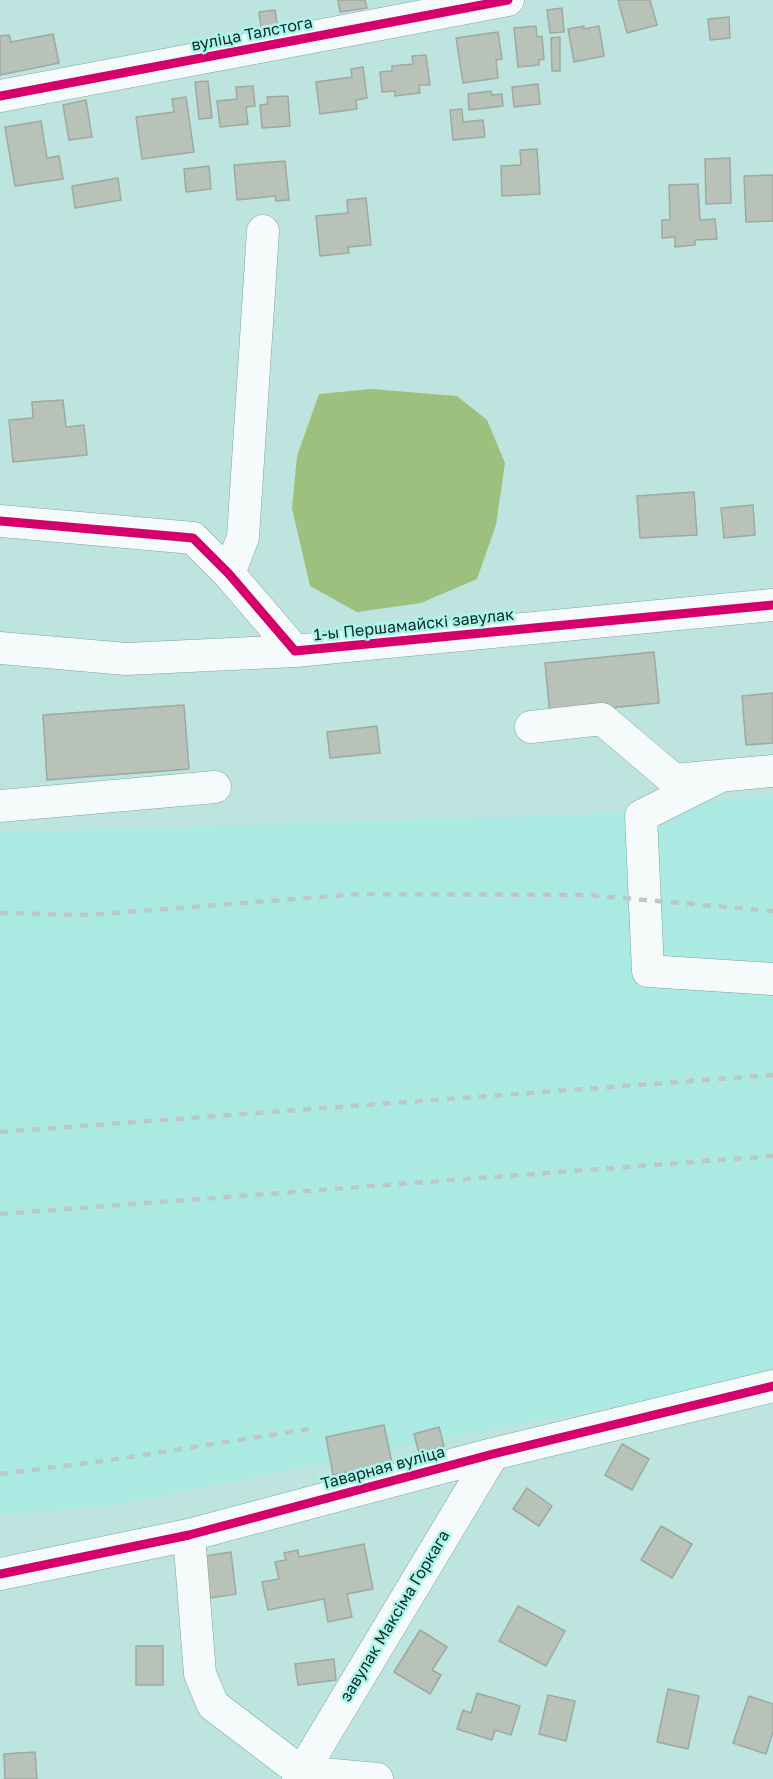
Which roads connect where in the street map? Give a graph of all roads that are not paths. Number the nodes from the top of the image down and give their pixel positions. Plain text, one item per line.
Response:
1 (508, 0) edge
2 (0, 96) edge
3 (263, 231) dead end
4 (0, 521) edge
5 (229, 574) junction
6 (773, 605) edge
7 (0, 648) edge
8 (295, 651) junction
9 (531, 728) dead end
10 (773, 771) edge
11 (721, 776) junction
12 (215, 787) dead end
13 (0, 806) edge
14 (773, 979) edge
15 (773, 1386) edge
16 (494, 1454) junction
17 (189, 1535) junction
18 (0, 1575) edge
19 (299, 1776) edge
20 (377, 1779) edge

1 - 2 street, вуліца Талстога
3 - 5 street
4 - 5 street, 1-ы Першамайскі завулак
5 - 8 street, 1-ы Першамайскі завулак
6 - 8 street, 1-ы Першамайскі завулак
7 - 8 street
9 - 11 street
10 - 11 street
11 - 14 street
12 - 13 street
15 - 16 street, Таварная вуліца
16 - 17 street, Таварная вуліца
16 - 19 street, завулак Максіма Горкага
17 - 18 street, Таварная вуліца
17 - 19 street
19 - 20 street

